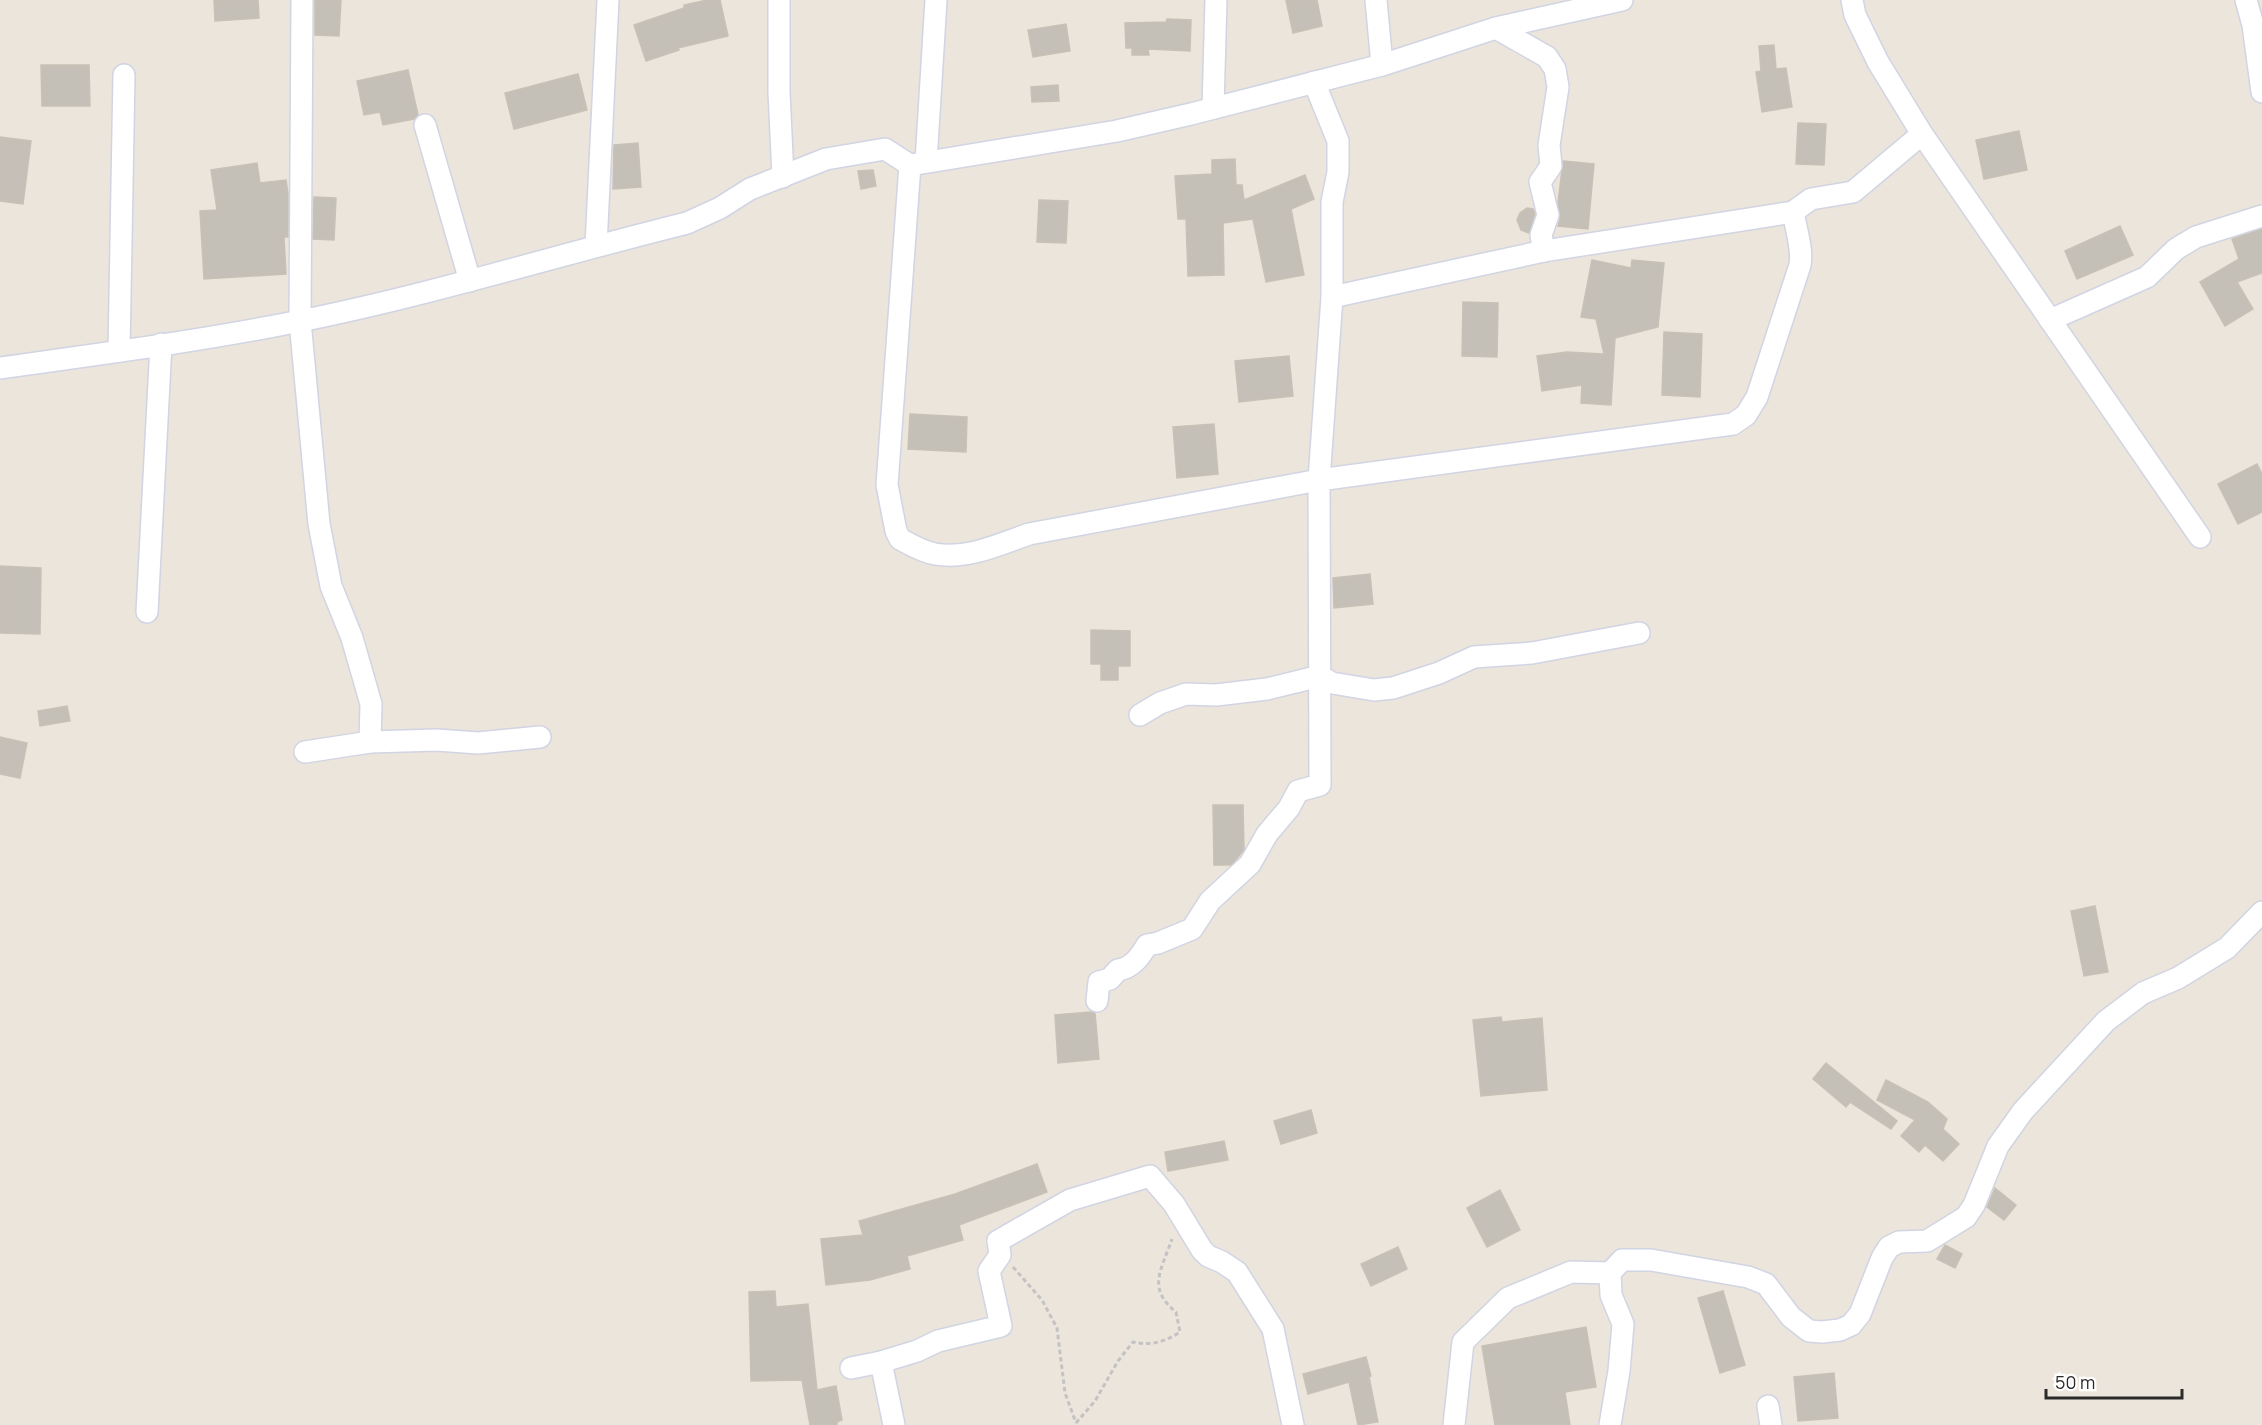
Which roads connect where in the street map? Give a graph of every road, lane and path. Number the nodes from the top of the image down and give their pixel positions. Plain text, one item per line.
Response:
1 (302, 0) edge
2 (608, 0) edge
3 (779, 0) edge
4 (936, 0) edge
5 (1216, 0) edge
6 (1376, 0) edge
7 (1852, 0) edge
8 (2246, 0) edge
9 (1617, 1) edge
10 (1496, 28) junction
11 (1382, 65) junction
12 (124, 75) dead end
13 (1314, 82) junction
14 (2262, 92) edge
15 (1213, 108) junction
16 (425, 125) dead end
17 (1922, 134) junction
18 (918, 164) junction
19 (783, 177) junction
20 (1793, 212) junction
21 (2262, 216) edge
22 (596, 246) junction
23 (1544, 251) junction
24 (470, 281) junction
25 (1332, 297) junction
26 (2050, 320) junction
27 (300, 321) junction
28 (161, 344) junction
29 (119, 351) junction
30 (0, 368) edge
31 (1318, 480) junction
32 (2200, 537) dead end
33 (147, 612) dead end
34 (1639, 633) dead end
35 (1320, 676) junction
36 (1140, 715) dead end
37 (540, 737) dead end
38 (370, 742) junction
39 (305, 752) dead end
40 (2262, 912) edge
41 (1097, 1001) dead end
42 (1172, 1238) dead end
43 (1000, 1255) junction
44 (1610, 1273) junction
45 (880, 1362) junction
46 (851, 1368) dead end
47 (1076, 1424) edge
48 (894, 1425) edge
49 (1293, 1425) edge
50 (1454, 1425) edge
51 (1610, 1425) edge

1 - 27 street
2 - 22 street
3 - 19 street
4 - 18 street
5 - 15 street
6 - 11 street
7 - 17 street
8 - 14 street
9 - 10 street
10 - 11 street
10 - 23 street
11 - 13 street
12 - 29 street
13 - 15 street
13 - 25 street
15 - 18 street
16 - 24 street
17 - 20 street
17 - 26 street
18 - 19 street
18 - 31 street
19 - 22 street
20 - 23 street
20 - 31 street
21 - 26 street
22 - 24 street
23 - 25 street
24 - 27 street
25 - 31 street
26 - 32 street
27 - 28 street
27 - 38 street
28 - 29 street
28 - 33 street
29 - 30 street
31 - 35 street
34 - 35 street
35 - 36 street
35 - 41 street
37 - 38 street
38 - 39 street
40 - 44 street
42 - 47 path
43 - 45 street
43 - 47 path
43 - 49 street
44 - 50 street
44 - 51 street
45 - 46 street
45 - 48 street

